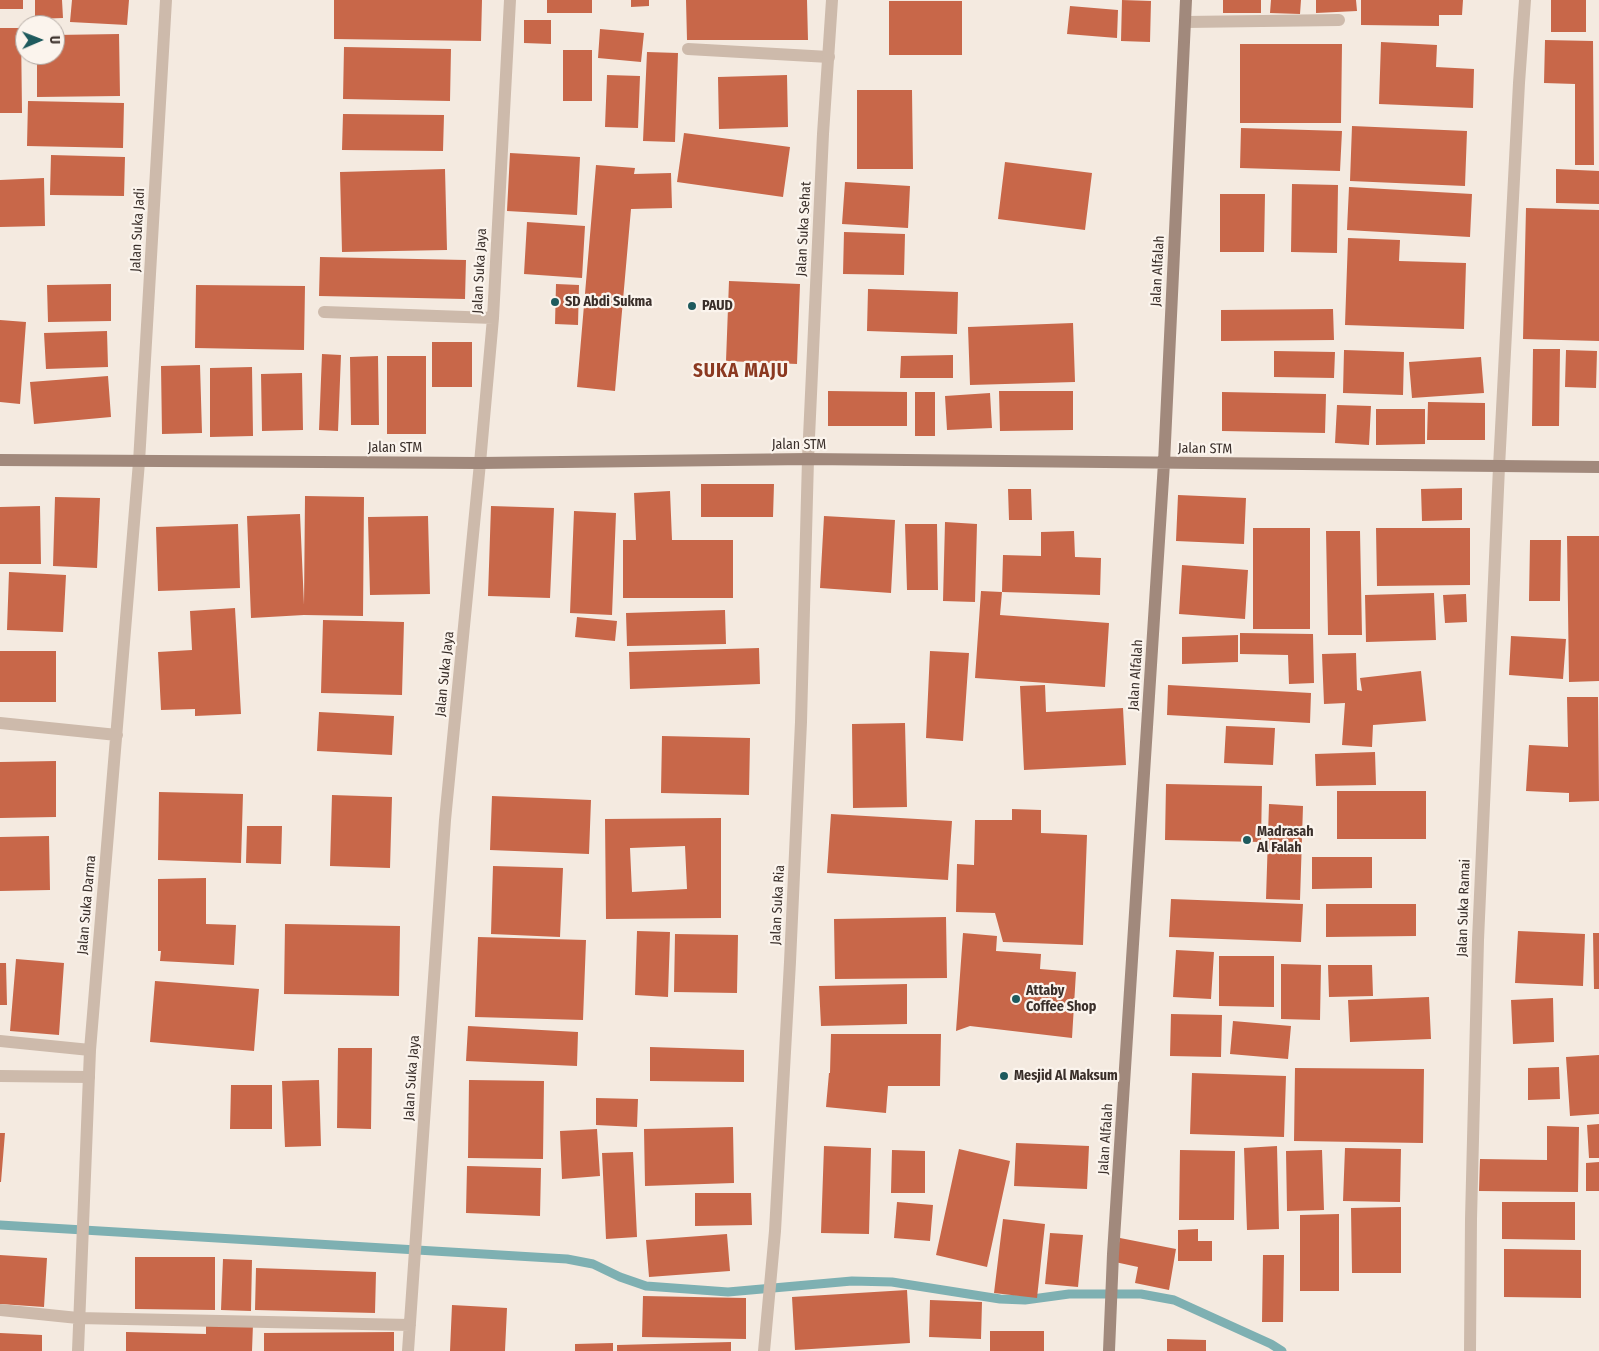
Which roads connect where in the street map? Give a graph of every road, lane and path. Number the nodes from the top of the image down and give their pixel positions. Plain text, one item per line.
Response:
1 (166, 0) edge
2 (510, 0) edge
3 (832, 0) edge
4 (1186, 0) edge
5 (1525, 0) edge
6 (1339, 20) dead end
7 (1185, 22) junction
8 (688, 49) dead end
9 (829, 57) junction
10 (324, 312) dead end
11 (493, 318) junction
12 (808, 459) junction
13 (0, 460) edge
14 (139, 462) junction
15 (480, 463) junction
16 (1164, 463) junction
17 (1499, 467) junction
18 (1599, 467) edge
19 (0, 723) edge
20 (117, 735) junction
21 (0, 1041) edge
22 (90, 1050) junction
23 (0, 1076) edge
24 (89, 1077) junction
25 (0, 1310) edge
26 (78, 1318) junction
27 (410, 1325) junction
28 (78, 1351) edge
29 (408, 1351) edge
30 (764, 1351) edge
31 (1109, 1351) edge
32 (1470, 1351) edge

1 - 14 street, Jalan Suka Jadi
2 - 11 street, Jalan Suka Jaya
3 - 9 street, Jalan Suka Sehat
4 - 7 street, Jalan Alfalah
5 - 17 street, Jalan Suka Ramai
6 - 7 street
7 - 16 street, Jalan Alfalah
8 - 9 street
9 - 12 street, Jalan Suka Sehat
10 - 11 street
11 - 15 street, Jalan Suka Jaya
12 - 15 street, Jalan STM
12 - 16 street, Jalan STM
12 - 30 street, Jalan Suka Ria
13 - 14 street, Jalan STM
14 - 15 street, Jalan STM
14 - 20 street, Jalan Suka Darma
15 - 27 street, Jalan Suka Jaya
16 - 17 street, Jalan STM
16 - 31 street, Jalan Alfalah
17 - 18 street, Jalan STM
17 - 32 street, Jalan Suka Ramai
19 - 20 street
20 - 22 street, Jalan Suka Darma
21 - 22 street
22 - 24 street, Jalan Suka Darma
23 - 24 street
24 - 26 street, Jalan Suka Darma
25 - 26 street
26 - 27 street
26 - 28 street, Jalan Suka Darma
27 - 29 street, Jalan Suka Jaya

